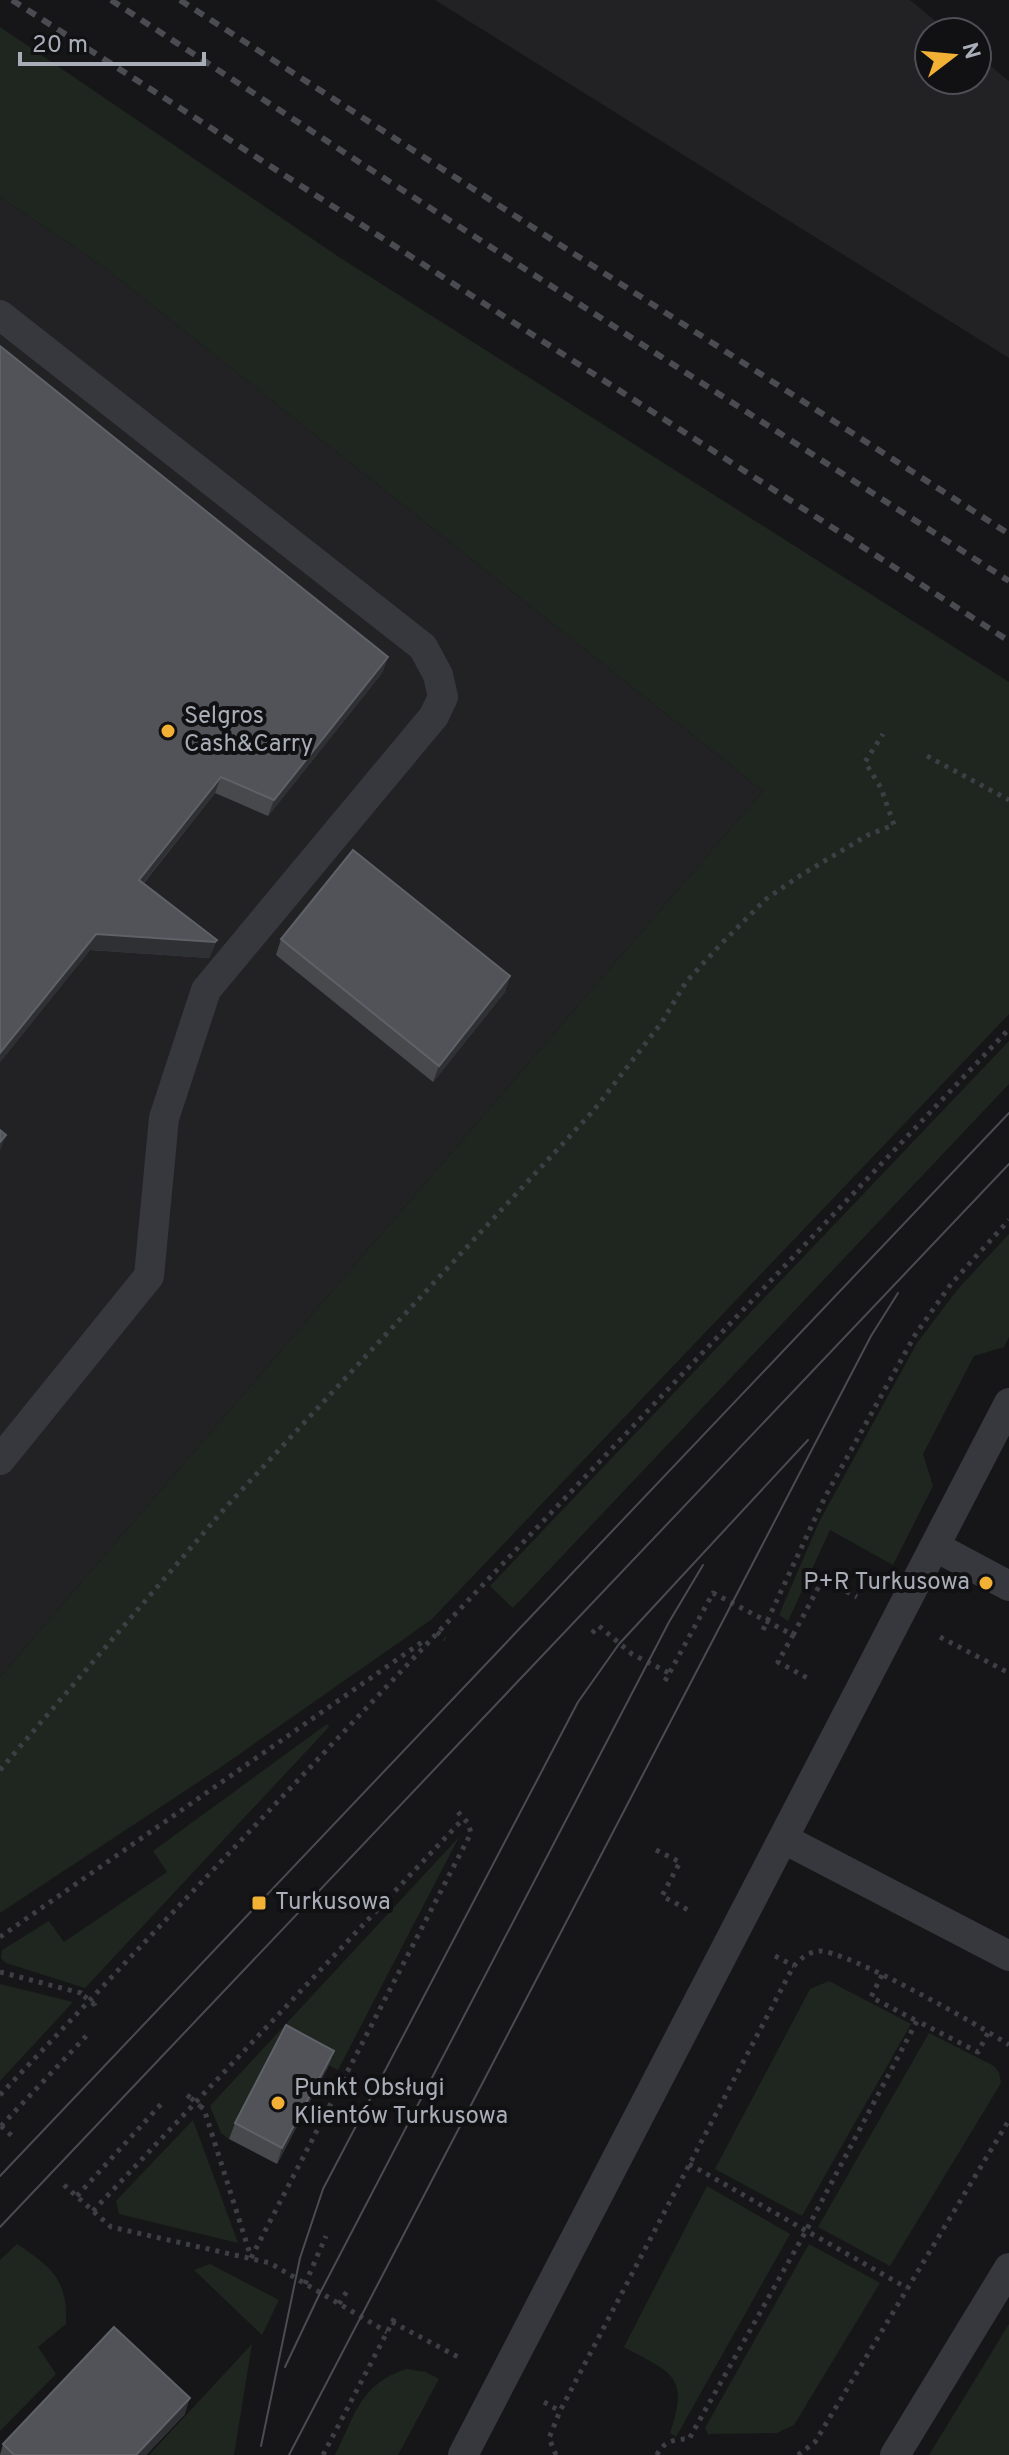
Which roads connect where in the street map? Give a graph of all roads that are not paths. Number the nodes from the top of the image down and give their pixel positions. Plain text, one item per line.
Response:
1 (0, 315) edge
2 (1009, 1403) edge
3 (1002, 1437) edge
4 (0, 1460) edge
5 (936, 1547) junction
6 (1009, 1586) edge
7 (784, 1839) junction
8 (1009, 1956) edge
9 (1009, 2268) edge
10 (463, 2455) edge
11 (895, 2455) edge

1 - 4 lane
2 - 3 lane
3 - 5 lane
5 - 6 lane
5 - 7 lane
7 - 8 lane
7 - 10 lane
9 - 11 lane

